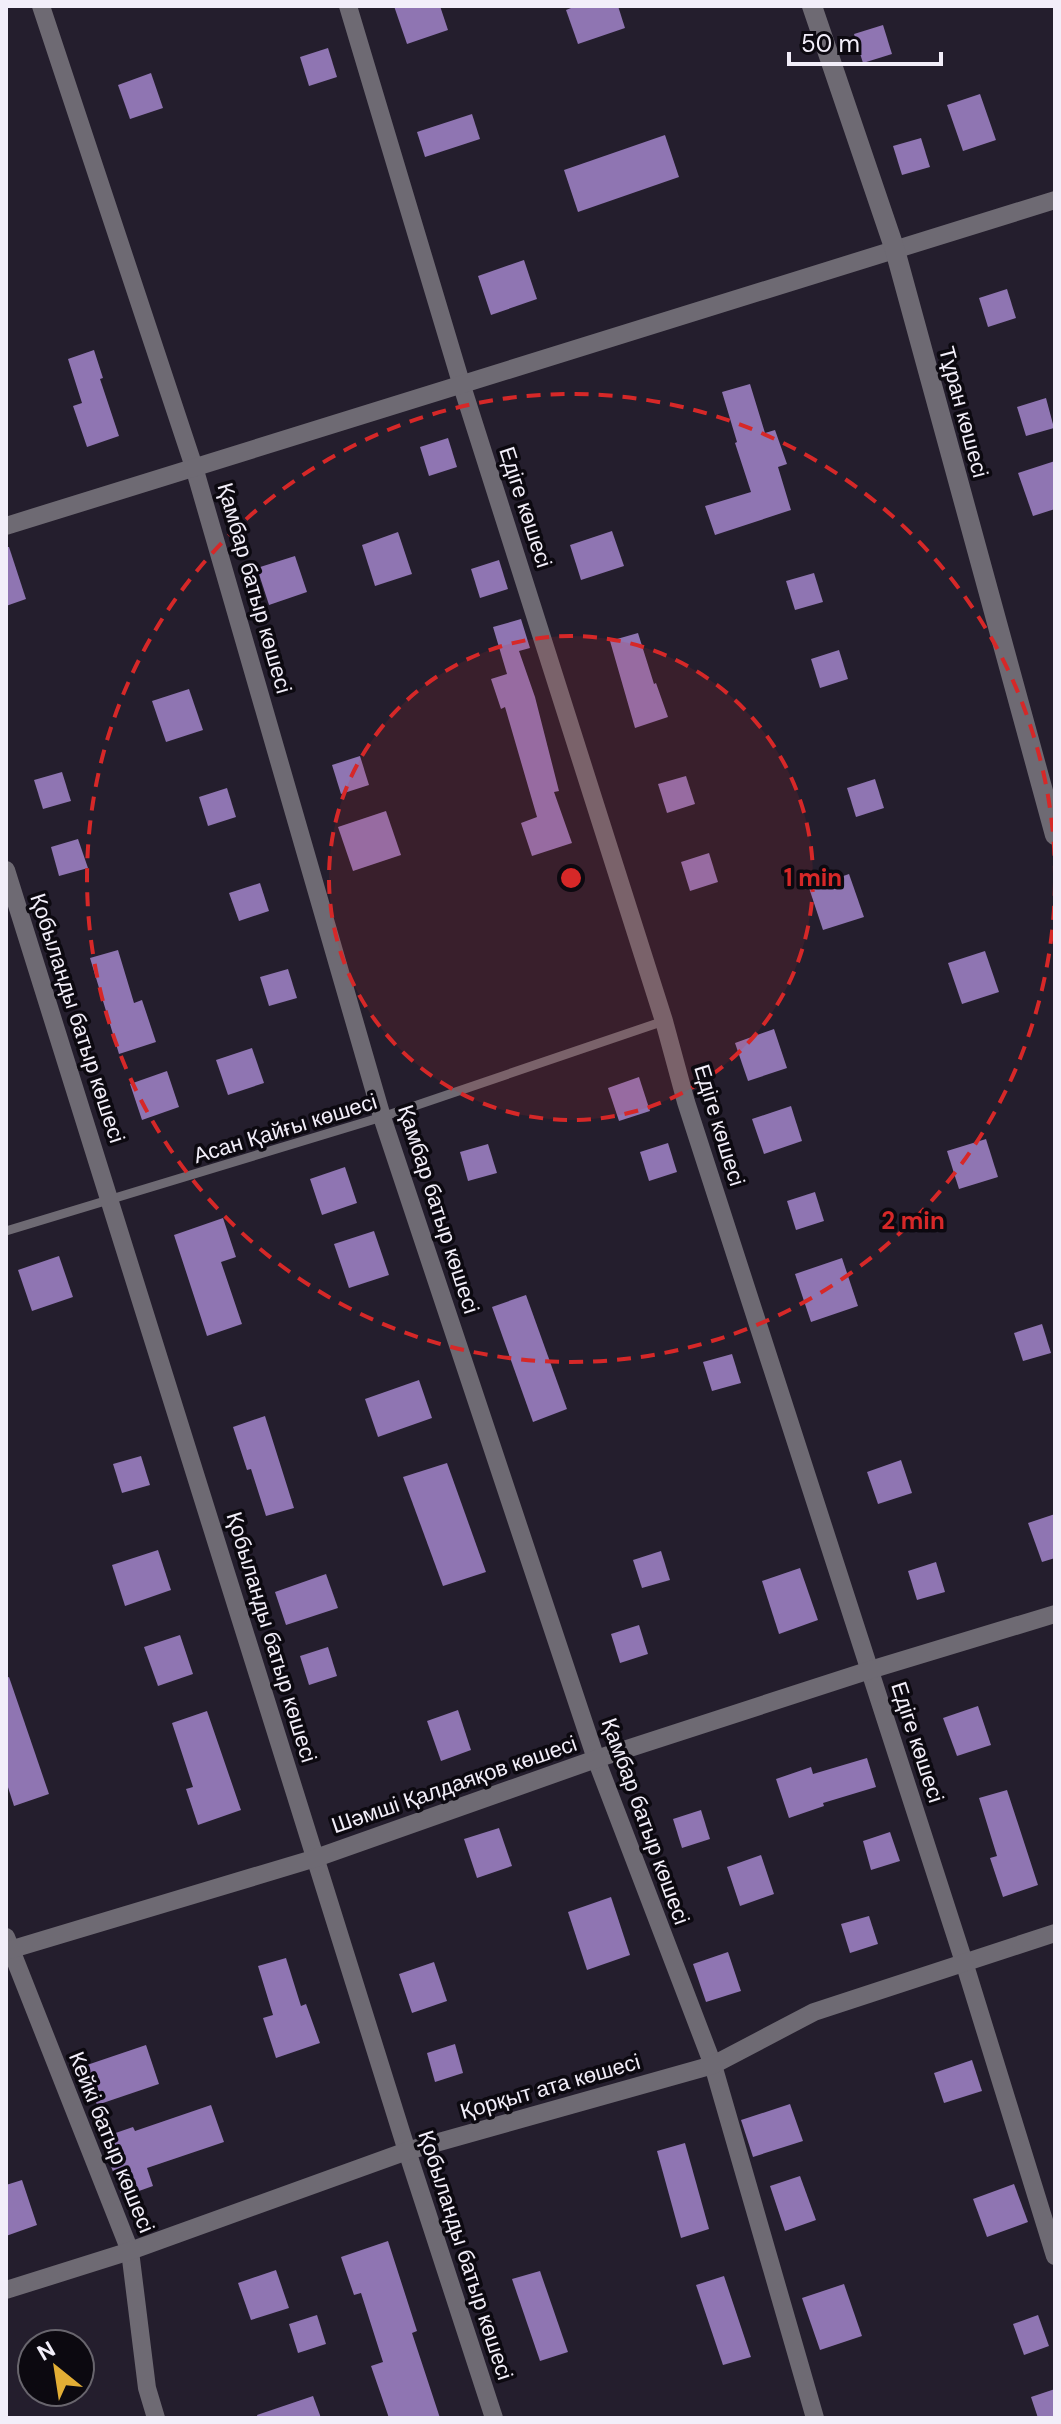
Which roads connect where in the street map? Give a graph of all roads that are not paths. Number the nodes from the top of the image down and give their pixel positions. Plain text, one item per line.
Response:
1 (41, 6) edge
2 (348, 6) edge
3 (812, 6) edge
4 (1055, 200) edge
5 (895, 250) junction
6 (462, 386) junction
7 (194, 467) junction
8 (6, 526) edge
9 (1055, 835) edge
10 (6, 870) edge
11 (664, 1021) junction
12 (382, 1117) junction
13 (110, 1200) junction
14 (6, 1231) edge
15 (1055, 1614) edge
16 (870, 1670) junction
17 (596, 1759) junction
18 (316, 1858) junction
19 (1055, 1933) edge
20 (7, 1946) edge
21 (964, 1962) junction
22 (713, 2065) junction
23 (407, 2151) junction
24 (130, 2251) junction
25 (1055, 2256) edge
26 (6, 2290) edge
27 (156, 2418) edge
28 (494, 2418) edge
29 (815, 2418) edge

1 - 7 street, Қамбар батыр көшесі
2 - 6 street, Едіге көшесі
3 - 5 street, Тұран көшесі
4 - 5 street
5 - 6 street
5 - 9 street, Тұран көшесі
6 - 7 street
6 - 11 street, Едіге көшесі
7 - 8 street
7 - 12 street, Қамбар батыр көшесі
10 - 13 street, Қобыланды батыр көшесі
11 - 12 lane, Асан Қайғы көшесі
11 - 16 street, Едіге көшесі
12 - 13 lane, Асан Қайғы көшесі
12 - 17 street, Қамбар батыр көшесі
13 - 14 lane, Асан Қайғы көшесі
13 - 18 street, Қобыланды батыр көшесі
15 - 16 street, Шәмші Қалдаяқов көшесі
16 - 17 street, Шәмші Қалдаяқов көшесі
16 - 21 street, Едіге көшесі
17 - 18 street, Шәмші Қалдаяқов көшесі
17 - 22 street, Қамбар батыр көшесі
18 - 20 street, Шәмші Қалдаяқов көшесі
18 - 23 street, Қобыланды батыр көшесі
19 - 21 street, Қорқыт ата көшесі
20 - 24 street, Кейкі батыр көшесі
21 - 22 street, Қорқыт ата көшесі
21 - 25 street, Едіге көшесі
22 - 23 street, Қорқыт ата көшесі
22 - 29 street, Қамбар батыр көшесі
23 - 24 street, Қорқыт ата көшесі
23 - 28 street, Қобыланды батыр көшесі
24 - 26 street, Қорқыт ата көшесі
24 - 27 street, Кейкі батыр көшесі

